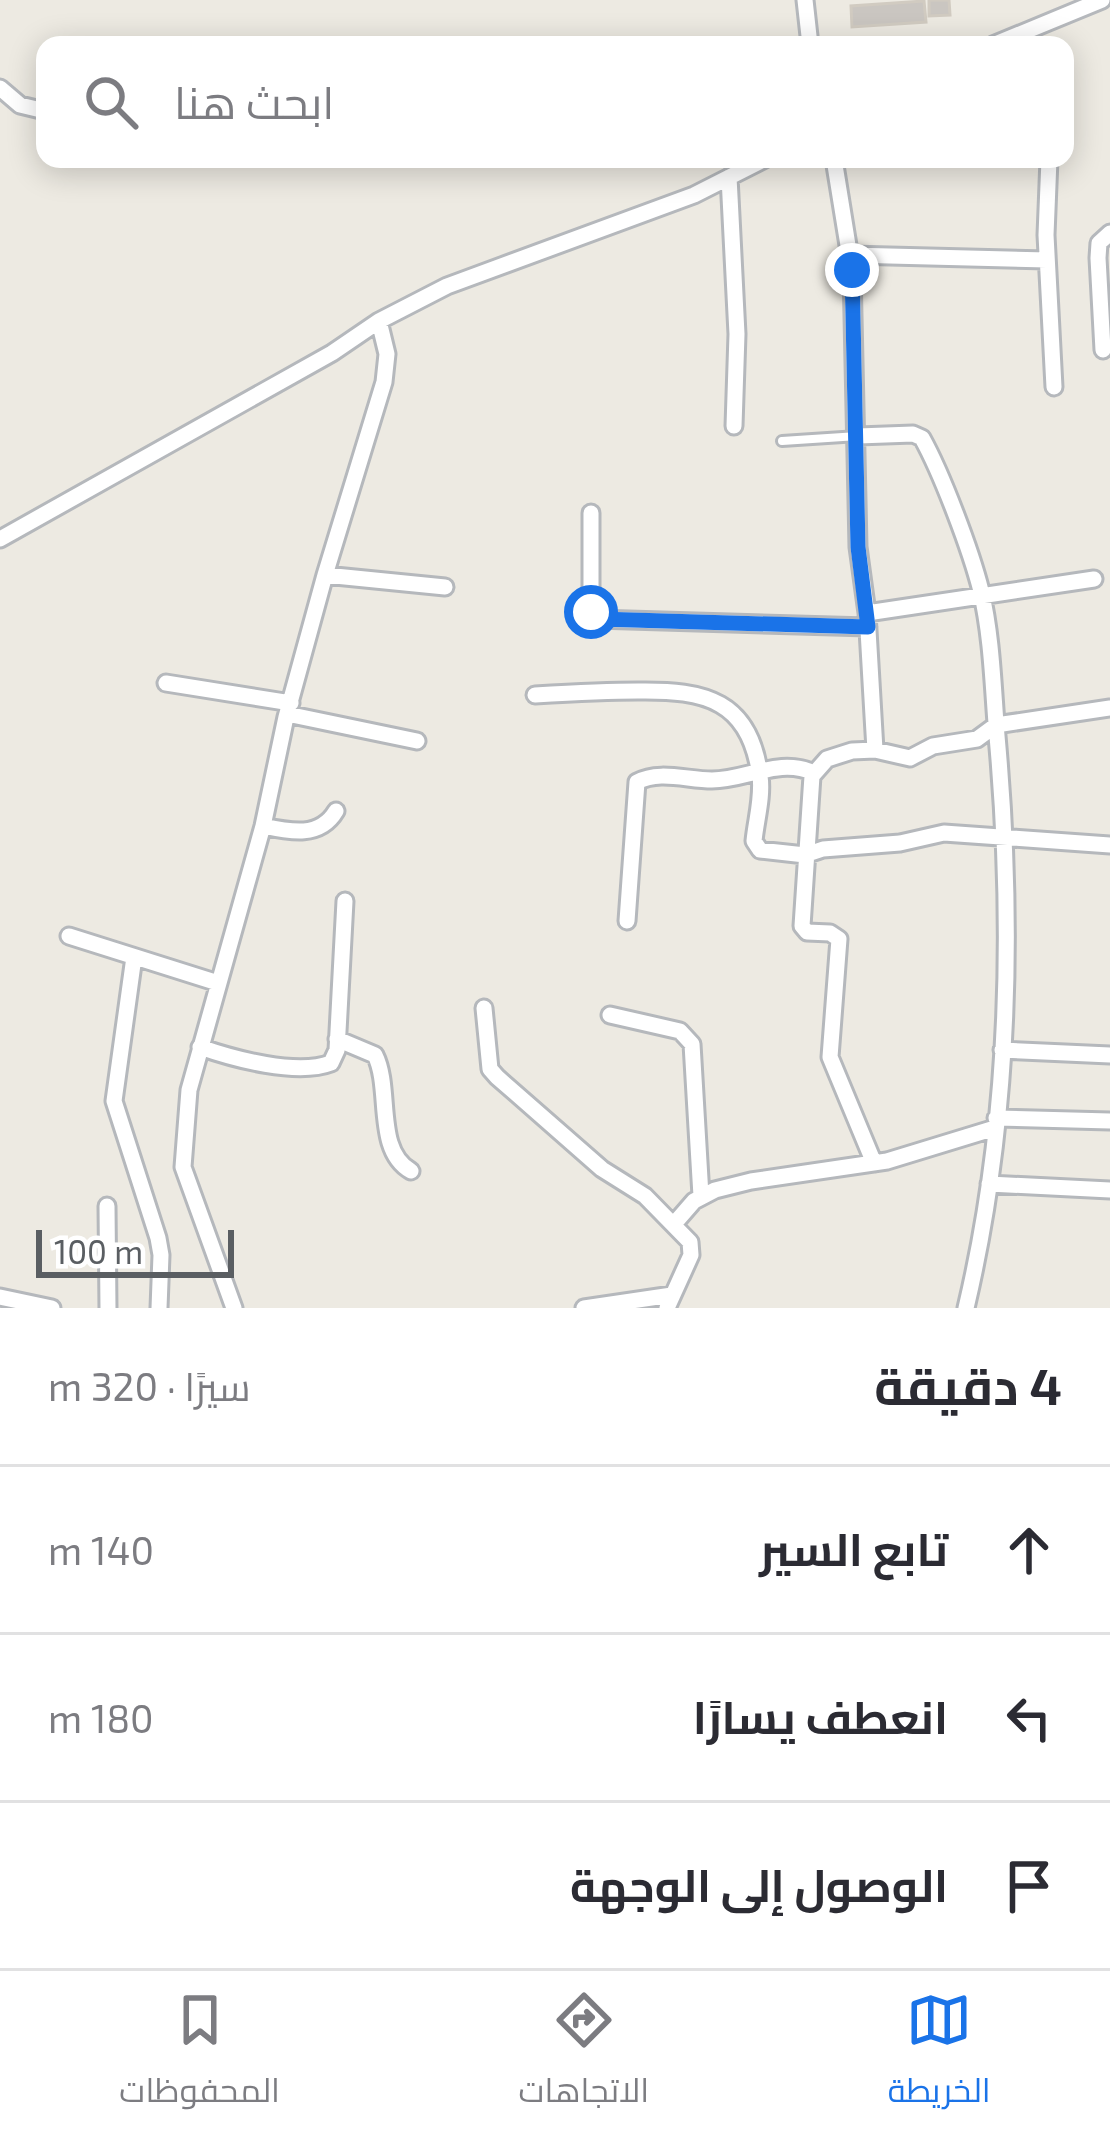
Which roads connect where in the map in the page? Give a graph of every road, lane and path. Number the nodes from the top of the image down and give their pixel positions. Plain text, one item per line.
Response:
1 (805, 0) edge
2 (1102, 0) edge
3 (809, 36) edge
4 (1015, 36) edge
5 (0, 88) edge
6 (36, 109) edge
7 (747, 168) edge
8 (835, 168) edge
9 (1049, 168) edge
10 (729, 177) junction
11 (1110, 233) edge
12 (850, 255) junction
13 (1047, 260) junction
14 (379, 321) junction
15 (1103, 350) dead end
16 (1054, 387) dead end
17 (734, 426) dead end
18 (858, 436) junction
19 (782, 441) dead end
20 (591, 513) dead end
21 (0, 539) edge
22 (325, 575) junction
23 (1094, 579) dead end
24 (445, 587) dead end
25 (981, 593) junction
26 (868, 620) junction
27 (166, 683) dead end
28 (535, 694) dead end
29 (289, 708) junction
30 (1110, 708) edge
31 (996, 725) junction
32 (418, 741) dead end
33 (875, 750) junction
34 (758, 770) junction
35 (814, 773) junction
36 (336, 811) dead end
37 (263, 826) junction
38 (1004, 837) junction
39 (1110, 844) edge
40 (806, 855) junction
41 (345, 901) dead end
42 (627, 921) dead end
43 (69, 936) dead end
44 (134, 957) junction
45 (218, 983) junction
46 (484, 1008) dead end
47 (610, 1015) dead end
48 (338, 1039) junction
49 (1110, 1046) edge
50 (200, 1048) junction
51 (1002, 1050) junction
52 (1110, 1055) edge
53 (1110, 1121) edge
54 (995, 1123) junction
55 (874, 1163) junction
56 (411, 1171) dead end
57 (989, 1184) junction
58 (1110, 1190) edge
59 (701, 1196) junction
60 (107, 1206) dead end
61 (674, 1224) junction
62 (0, 1297) edge
63 (670, 1301) edge
64 (52, 1308) edge
65 (108, 1308) edge
66 (159, 1308) edge
67 (233, 1308) edge
68 (584, 1308) edge
69 (966, 1308) edge

1 - 3 street
2 - 4 street
5 - 6 street
7 - 10 street
8 - 12 street
9 - 13 street
10 - 14 street
10 - 17 street
11 - 15 street
12 - 13 street
12 - 18 street
13 - 16 street
14 - 21 street
14 - 22 street
18 - 19 lane
18 - 25 street
18 - 26 street
20 - 26 street
22 - 24 street
22 - 29 street
23 - 25 street
25 - 26 street
25 - 31 street
26 - 33 street
27 - 29 street
28 - 34 street
29 - 32 street
29 - 37 street
30 - 31 street
31 - 33 street
31 - 38 street
33 - 35 street
34 - 35 street
34 - 40 street
34 - 42 street
35 - 40 street
36 - 37 street
37 - 45 street
38 - 39 street
38 - 40 street
38 - 51 street
40 - 55 street
41 - 48 street
43 - 44 street
44 - 45 street
44 - 66 street
45 - 50 street
46 - 61 street
47 - 59 street
48 - 50 street
48 - 56 street
49 - 52 street
50 - 67 street
51 - 52 street
51 - 54 street
53 - 54 street
54 - 55 street
54 - 57 street
55 - 59 street
57 - 58 street
57 - 69 street
59 - 61 street
60 - 65 street
61 - 63 street
62 - 64 street
63 - 68 street

